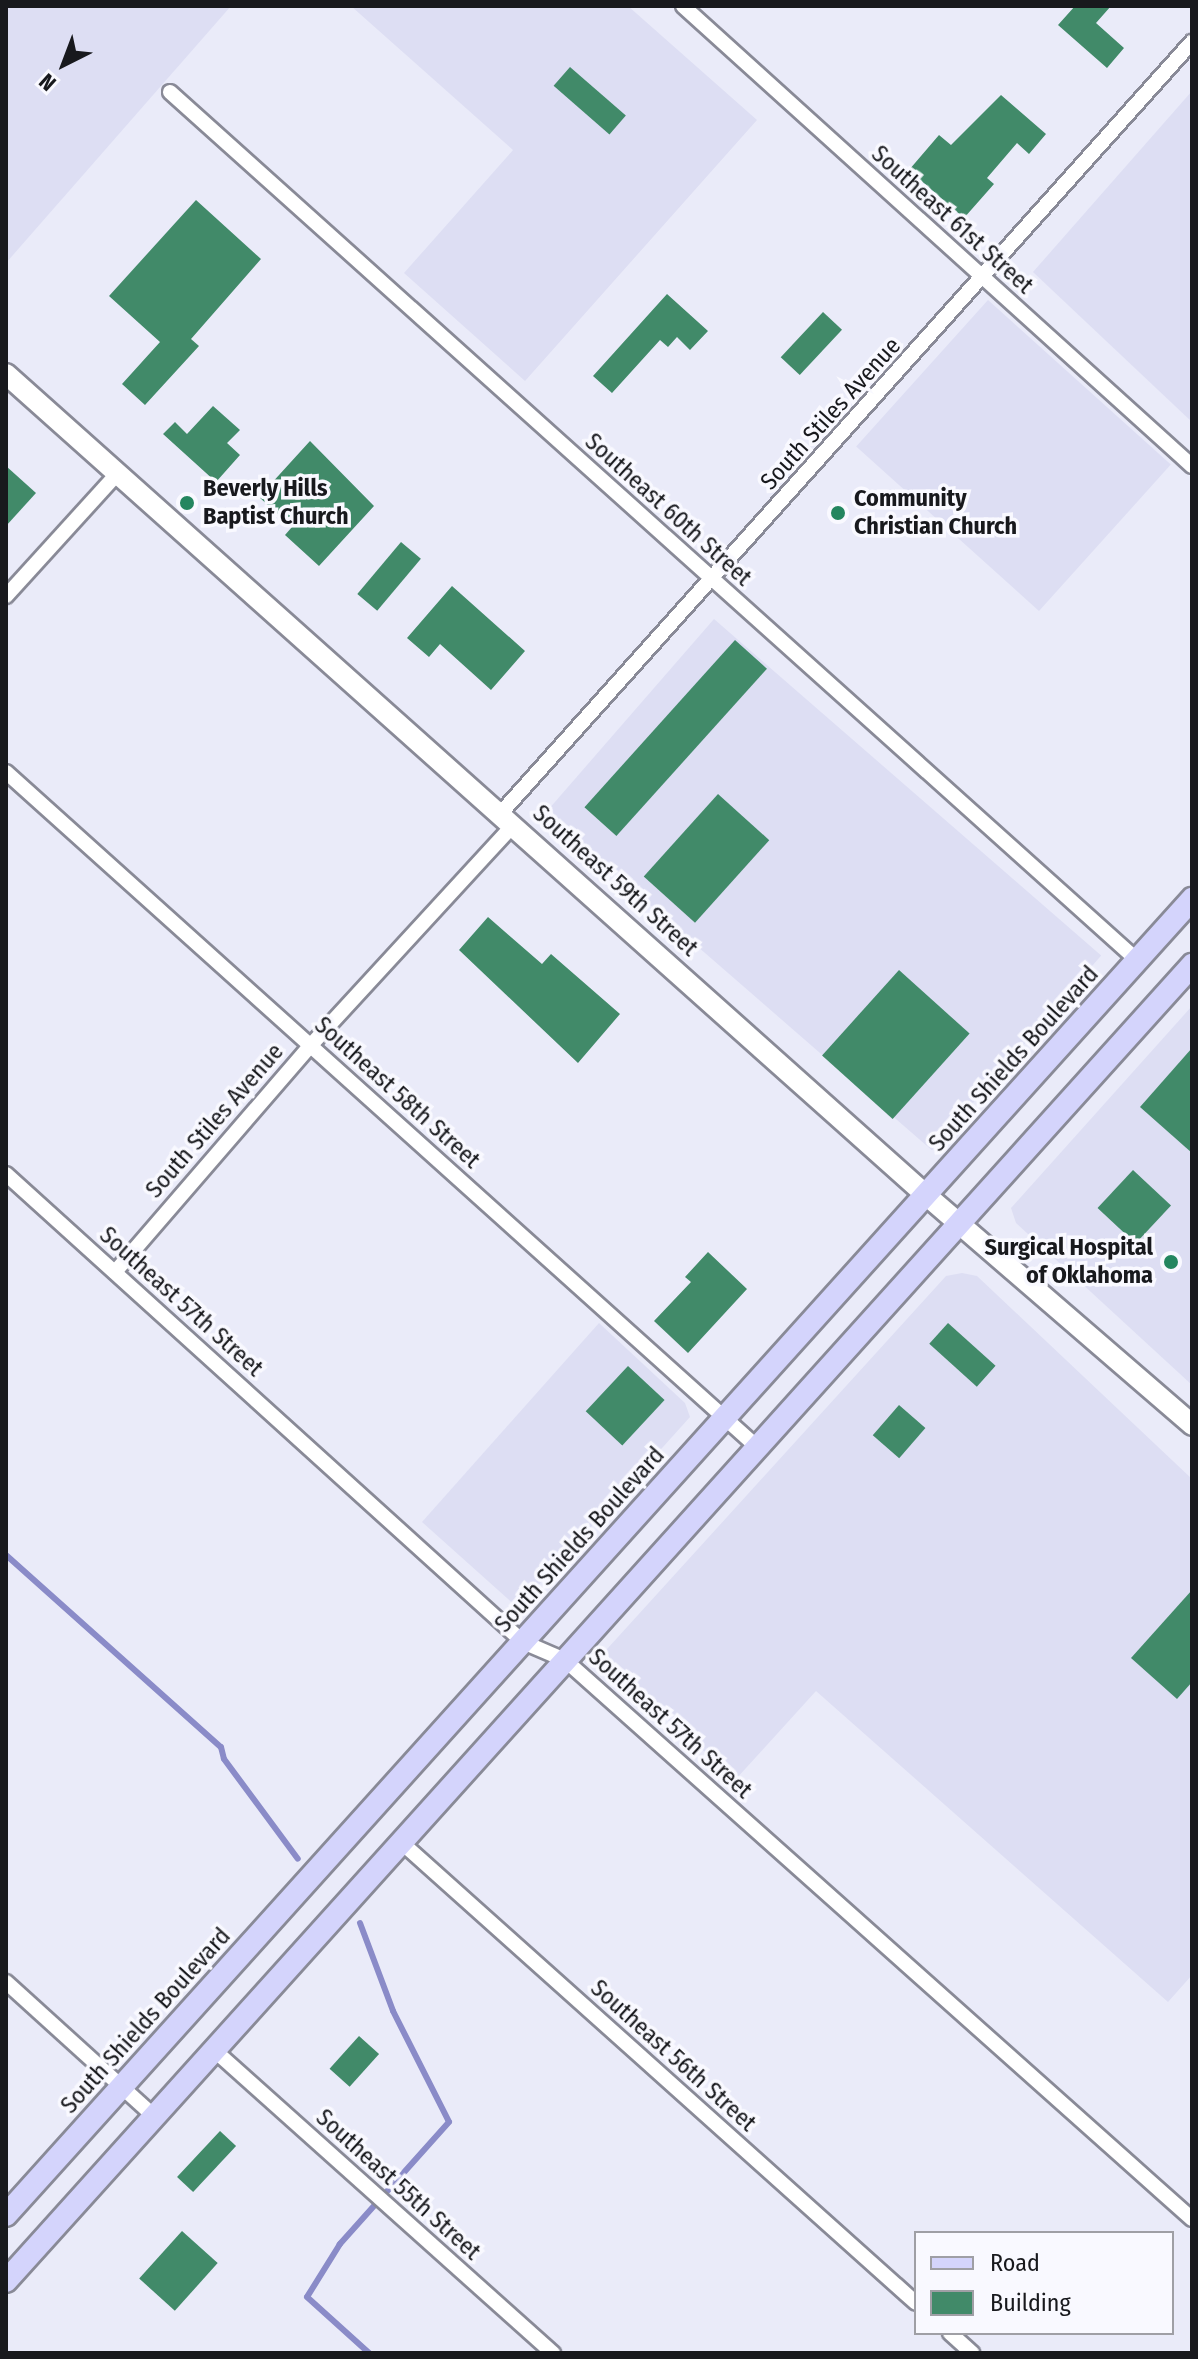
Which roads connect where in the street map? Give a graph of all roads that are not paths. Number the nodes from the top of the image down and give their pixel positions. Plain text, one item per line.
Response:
1 (683, 6) edge
2 (1192, 42) edge
3 (170, 92) dead end
4 (982, 277) junction
5 (6, 374) edge
6 (1192, 466) edge
7 (118, 473) junction
8 (713, 580) junction
9 (6, 596) edge
10 (6, 772) edge
11 (507, 819) junction
12 (1192, 899) edge
13 (1137, 960) junction
14 (1192, 965) edge
15 (311, 1045) junction
16 (6, 1174) edge
17 (926, 1195) junction
18 (961, 1222) junction
19 (115, 1272) junction
20 (725, 1419) junction
21 (1192, 1425) edge
22 (758, 1448) junction
23 (523, 1642) junction
24 (565, 1660) junction
25 (401, 1842) junction
26 (6, 1982) edge
27 (214, 2050) junction
28 (122, 2087) junction
29 (154, 2116) junction
30 (6, 2215) edge
31 (1192, 2219) edge
32 (6, 2281) edge
33 (914, 2301) edge
34 (952, 2335) edge
35 (553, 2353) edge
36 (972, 2353) edge

1 - 4 street, Southeast 61st Street
2 - 4 street, South Stiles Avenue
3 - 8 street, Southeast 60th Street
4 - 6 street, Southeast 61st Street
4 - 8 street, South Stiles Avenue
5 - 7 main road, Southeast 59th Street
7 - 9 street
7 - 11 main road, Southeast 59th Street
8 - 11 street, South Stiles Avenue
8 - 13 street, Southeast 60th Street
10 - 15 street, Southeast 58th Street
11 - 15 street, South Stiles Avenue
11 - 17 main road, Southeast 59th Street
12 - 13 main road, South Shields Boulevard
13 - 17 main road, South Shields Boulevard
14 - 18 main road
15 - 19 street, South Stiles Avenue
15 - 20 street, Southeast 58th Street
16 - 19 street, Southeast 57th Street
17 - 18 main road, Southeast 59th Street
17 - 20 main road, South Shields Boulevard
18 - 21 main road, Southeast 59th Street
18 - 22 main road
19 - 23 street, Southeast 57th Street
20 - 22 street, Southeast 58th Street
20 - 23 main road, South Shields Boulevard
22 - 24 main road
23 - 24 street, Southeast 57th Street
23 - 28 main road, South Shields Boulevard
24 - 25 main road
24 - 31 street, Southeast 57th Street
25 - 27 main road
25 - 33 street, Southeast 56th Street
26 - 28 street
27 - 29 main road
27 - 35 street, Southeast 55th Street
28 - 29 street
28 - 30 main road, South Shields Boulevard
29 - 32 main road
34 - 36 street

